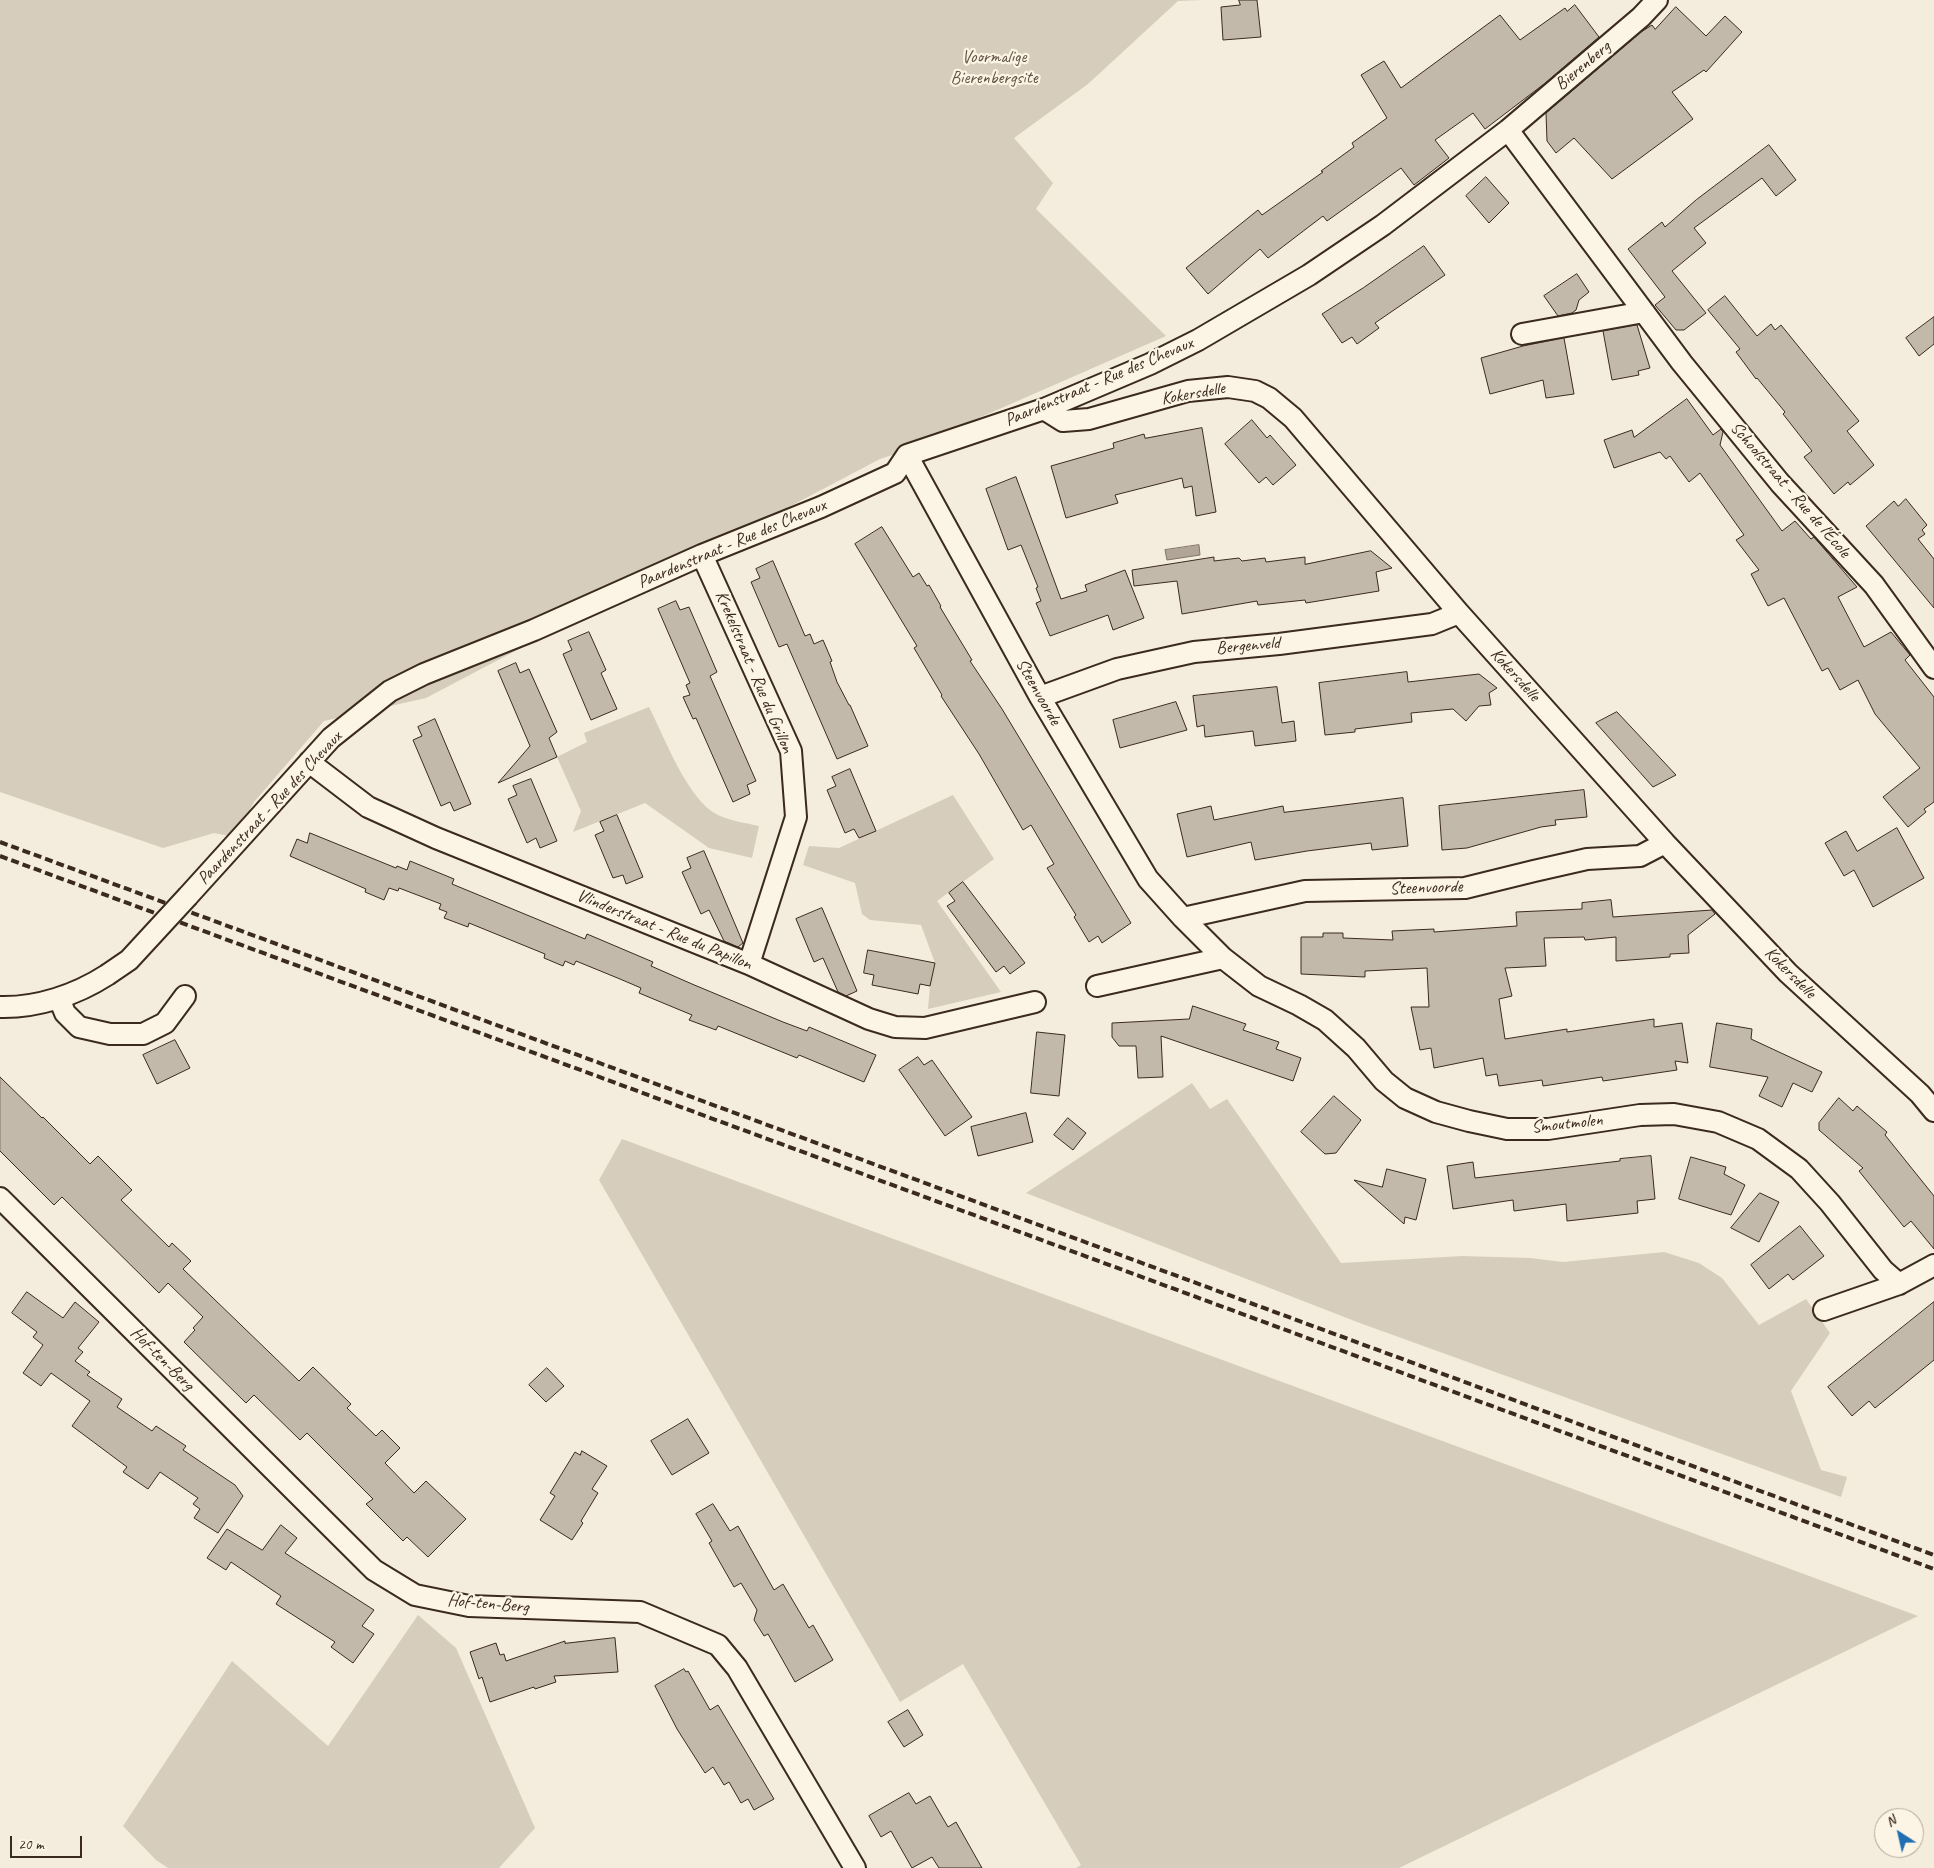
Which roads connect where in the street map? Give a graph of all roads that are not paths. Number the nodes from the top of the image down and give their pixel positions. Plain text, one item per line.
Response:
1 (1657, 0) edge
2 (1508, 130) junction
3 (1644, 312) junction
4 (1522, 334) dead end
5 (1044, 409) junction
6 (907, 455) junction
7 (702, 555) junction
8 (1459, 613) junction
9 (1934, 668) edge
10 (1040, 697) junction
11 (309, 762) junction
12 (1665, 843) junction
13 (1183, 918) junction
14 (1223, 958) junction
15 (749, 964) junction
16 (1097, 986) dead end
17 (185, 996) dead end
18 (59, 998) junction
19 (1035, 1002) dead end
20 (0, 1007) edge
21 (1934, 1111) edge
22 (0, 1198) edge
23 (1934, 1265) edge
24 (1899, 1284) junction
25 (1824, 1310) dead end
26 (855, 1868) edge

1 - 2 street, Bierenberg
2 - 3 street, Schoolstraat - Rue de l'École
2 - 5 street, Paardenstraat - Rue des Chevaux
3 - 4 street
3 - 9 street, Schoolstraat - Rue de l'École
5 - 6 street, Paardenstraat - Rue des Chevaux
5 - 8 street, Kokersdelle
6 - 7 street, Paardenstraat - Rue des Chevaux
6 - 10 street, Steenvoorde
7 - 11 street, Paardenstraat - Rue des Chevaux
7 - 15 street, Krekelstraat - Rue du Grillon
8 - 10 street, Bergenveld
8 - 12 street, Kokersdelle
10 - 13 street, Steenvoorde
11 - 15 street, Vlinderstraat - Rue du Papillon
11 - 18 street, Paardenstraat - Rue des Chevaux, bridge
12 - 13 street, Steenvoorde
12 - 21 street, Kokersdelle
13 - 14 street, Steenvoorde
14 - 16 street
14 - 24 street, Smoutmolen
15 - 19 street, Vlinderstraat - Rue du Papillon
17 - 18 street
18 - 20 street, Paardenstraat - Rue des Chevaux
22 - 26 street, Hof-ten-Berg
23 - 24 street
24 - 25 street

